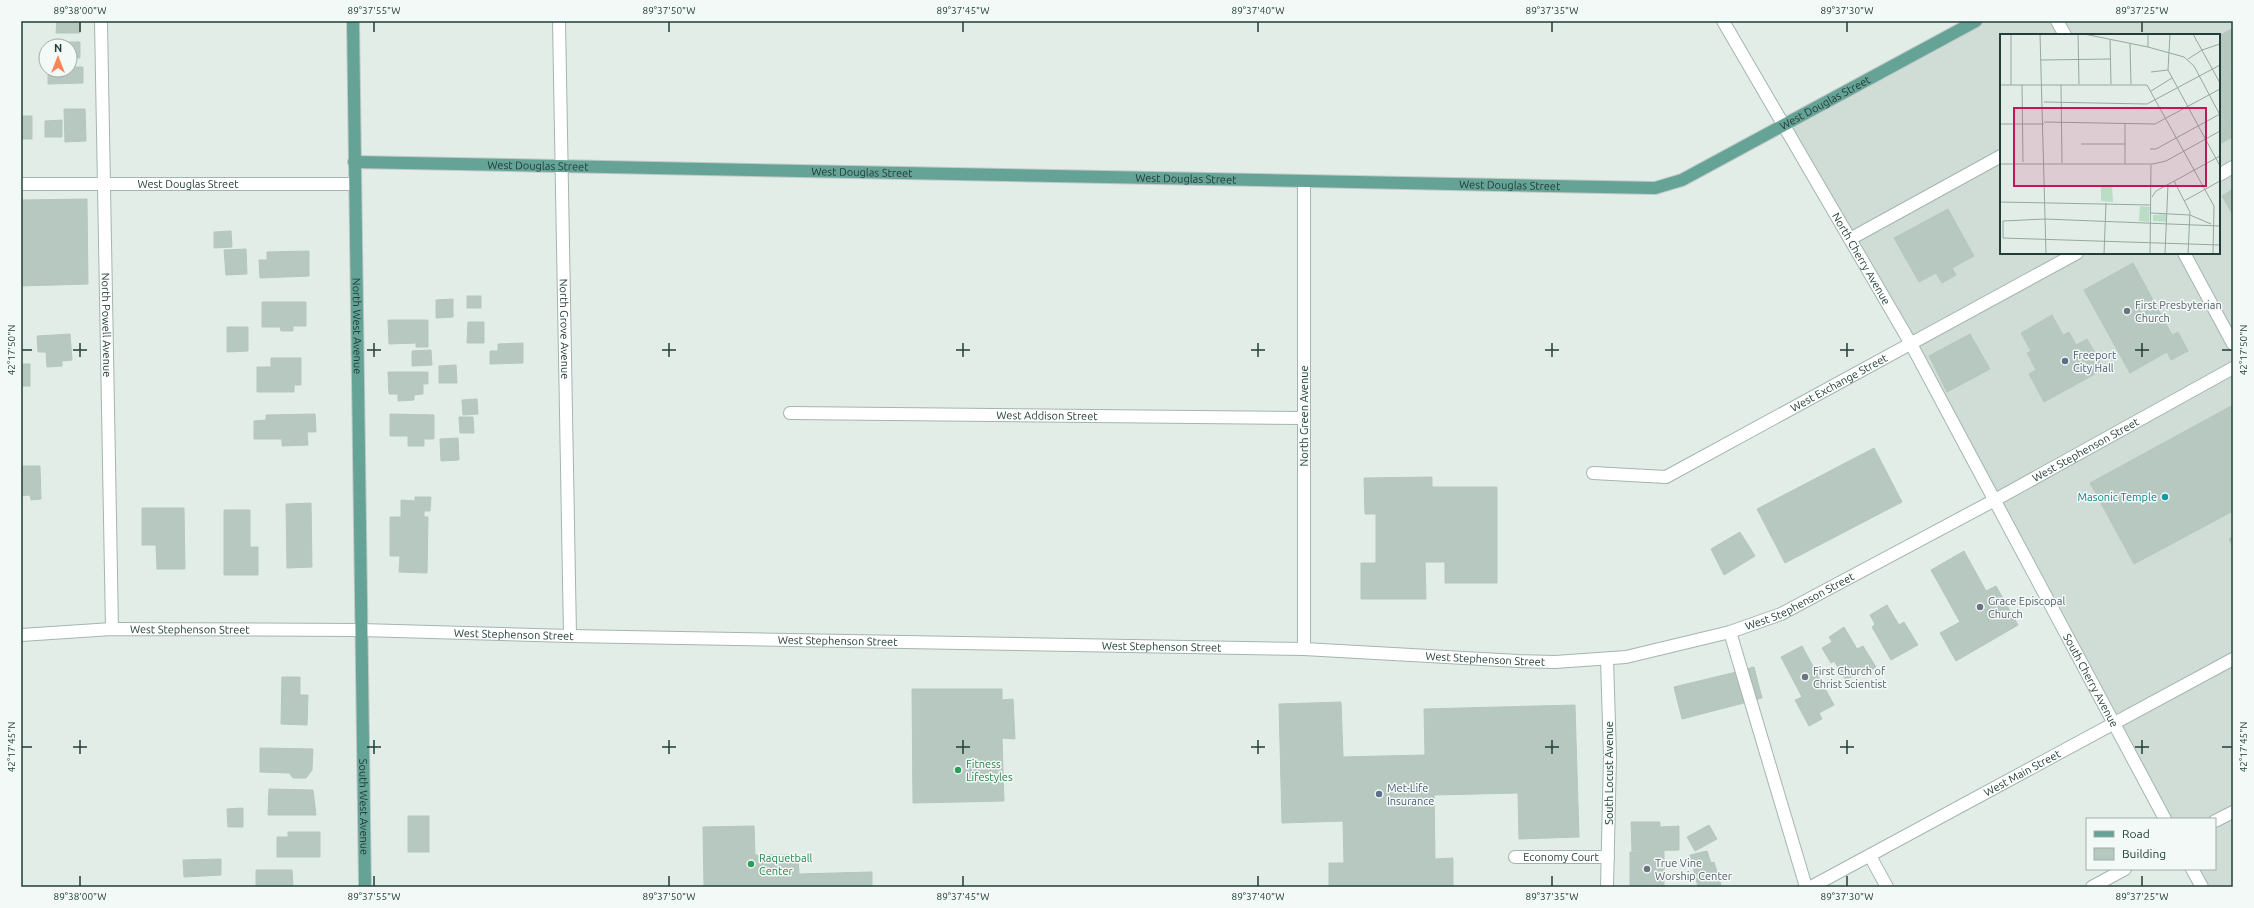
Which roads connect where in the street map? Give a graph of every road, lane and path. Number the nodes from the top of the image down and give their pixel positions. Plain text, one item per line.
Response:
1 (101, 21) edge
2 (353, 21) edge
3 (559, 21) edge
4 (1723, 21) edge
5 (1976, 21) edge
6 (2057, 21) edge
7 (2064, 34) edge
8 (1785, 126) junction
9 (2000, 157) edge
10 (354, 162) junction
11 (563, 167) junction
12 (2233, 167) edge
13 (2220, 174) edge
14 (1304, 182) junction
15 (104, 183) junction
16 (21, 184) edge
17 (355, 184) junction
18 (1850, 239) junction
19 (2074, 254) edge
20 (2185, 254) edge
21 (1911, 344) junction
22 (2233, 344) edge
23 (2233, 368) edge
24 (790, 414) dead end
25 (1304, 418) junction
26 (1592, 474) dead end
27 (1993, 501) junction
28 (112, 629) junction
29 (360, 630) junction
30 (1730, 632) junction
31 (21, 635) edge
32 (570, 636) junction
33 (1304, 649) junction
34 (1606, 659) junction
35 (2233, 659) edge
36 (2113, 724) junction
37 (2233, 812) edge
38 (2163, 818) edge
39 (2216, 820) edge
40 (1870, 856) junction
41 (1515, 857) dead end
42 (1608, 857) junction
43 (2124, 870) edge
44 (2193, 870) edge
45 (365, 887) edge
46 (1607, 887) edge
47 (1806, 887) edge
48 (1811, 887) edge
49 (1887, 887) edge
50 (2092, 887) edge
51 (2202, 887) edge

1 - 15 street, North Powell Avenue
2 - 10 main road, North West Avenue
3 - 11 street, North Grove Avenue
4 - 8 street, North Cherry Avenue
5 - 8 main road, West Douglas Street
6 - 7 street
8 - 14 main road, West Douglas Street
8 - 18 street, North Cherry Avenue
9 - 18 street
10 - 11 main road, West Douglas Street
10 - 17 main road, North West Avenue
11 - 14 main road, West Douglas Street
11 - 32 street, North Grove Avenue
12 - 13 street
14 - 25 street, North Green Avenue
15 - 16 street, West Douglas Street
15 - 17 street, West Douglas Street
15 - 28 street, North Powell Avenue
17 - 29 main road, North West Avenue
18 - 21 street, North Cherry Avenue
19 - 21 street, West Exchange Street
20 - 22 street
21 - 26 street, West Exchange Street
21 - 27 street, North Cherry Avenue
23 - 27 street, West Stephenson Street
24 - 25 street, West Addison Street
25 - 33 street, North Green Avenue
27 - 30 street, West Stephenson Street
27 - 36 street, South Cherry Avenue
28 - 29 street, West Stephenson Street
28 - 31 street, West Stephenson Street
29 - 32 street, West Stephenson Street
29 - 45 main road, South West Avenue
30 - 34 street, West Stephenson Street
30 - 47 street
32 - 33 street, West Stephenson Street
33 - 34 street, West Stephenson Street
34 - 42 street, South Locust Avenue
35 - 36 street, West Main Street
36 - 38 street, South Cherry Avenue
36 - 40 street, West Main Street
37 - 39 street
40 - 48 street, West Main Street
40 - 49 street
41 - 42 street, Economy Court
42 - 46 street, South Locust Avenue
43 - 50 street
44 - 51 street

